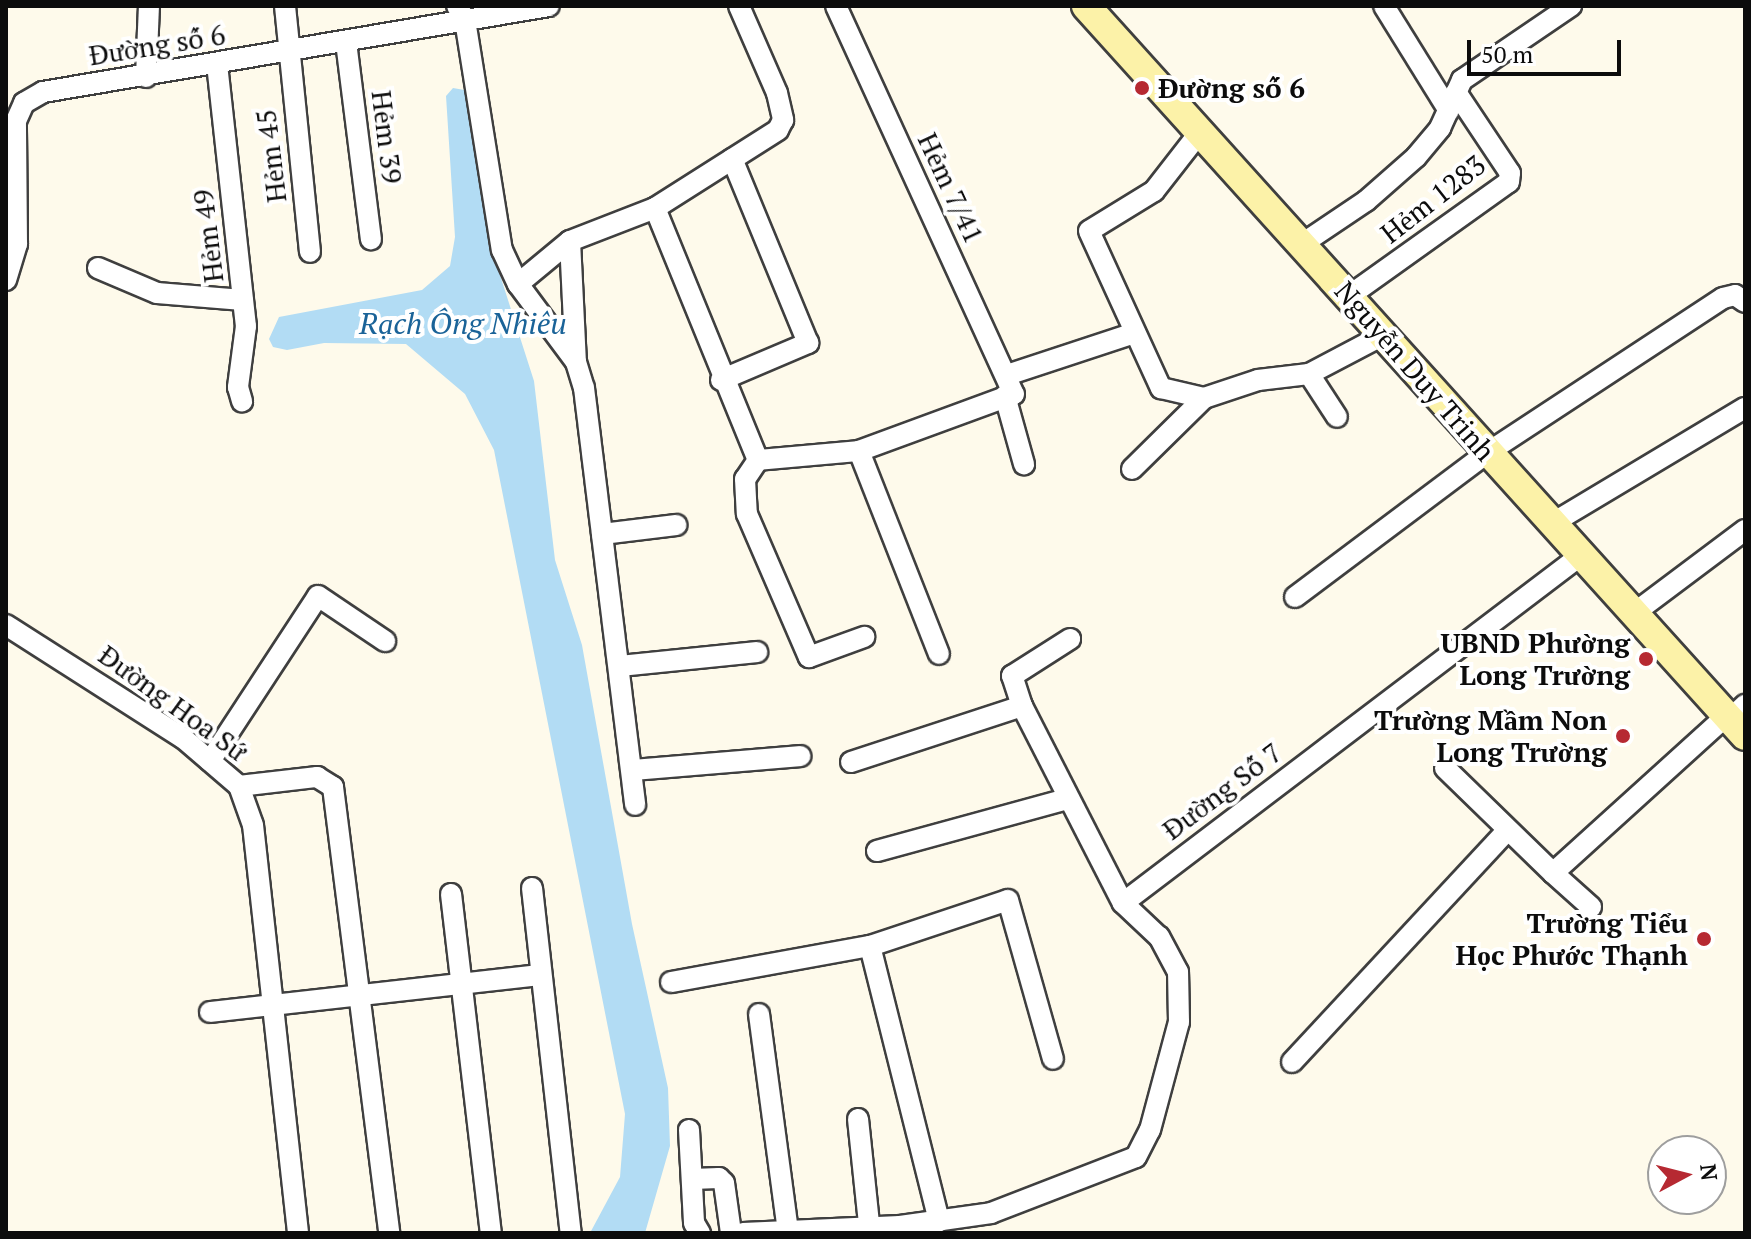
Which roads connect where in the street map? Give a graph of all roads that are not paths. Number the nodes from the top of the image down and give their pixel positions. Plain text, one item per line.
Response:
1 (149, 6) edge
2 (285, 6) edge
3 (549, 6) edge
4 (739, 6) edge
5 (836, 6) edge
6 (1086, 6) edge
7 (1384, 6) edge
8 (1571, 6) edge
9 (461, 13) edge
10 (346, 42) junction
11 (287, 53) junction
12 (217, 64) junction
13 (146, 77) junction
14 (1453, 101) junction
15 (1200, 132) junction
16 (732, 159) junction
17 (12, 197) edge
18 (655, 208) junction
19 (371, 239) dead end
20 (570, 241) junction
21 (1302, 244) junction
22 (310, 252) dead end
23 (98, 268) dead end
24 (6, 280) edge
25 (518, 284) junction
26 (1349, 296) junction
27 (243, 300) junction
28 (1745, 302) edge
29 (1135, 333) junction
30 (1383, 335) junction
31 (576, 362) junction
32 (1309, 374) junction
33 (721, 380) junction
34 (1009, 388) junction
35 (1204, 398) junction
36 (242, 401) dead end
37 (1745, 408) edge
38 (1337, 417) dead end
39 (859, 451) junction
40 (1487, 453) junction
41 (758, 460) junction
42 (1024, 464) dead end
43 (1132, 469) dead end
44 (1551, 524) junction
45 (676, 525) dead end
46 (1745, 530) edge
47 (602, 534) junction
48 (1580, 556) junction
49 (1295, 597) dead end
50 (1633, 614) junction
51 (6, 625) edge
52 (864, 637) dead end
53 (1070, 639) dead end
54 (385, 641) dead end
55 (757, 652) dead end
56 (939, 654) dead end
57 (620, 666) junction
58 (1022, 706) junction
59 (1736, 719) edge
60 (800, 756) dead end
61 (210, 761) junction
62 (851, 762) dead end
63 (1445, 768) dead end
64 (634, 770) junction
65 (239, 786) junction
66 (1067, 799) junction
67 (635, 805) dead end
68 (1507, 831) junction
69 (877, 851) dead end
70 (1553, 873) junction
71 (532, 888) dead end
72 (451, 894) dead end
73 (1123, 903) junction
74 (1591, 907) dead end
75 (870, 946) junction
76 (541, 975) junction
77 (671, 982) dead end
78 (461, 984) junction
79 (361, 995) junction
80 (270, 1005) junction
81 (210, 1012) dead end
82 (759, 1014) dead end
83 (1053, 1059) dead end
84 (1292, 1062) dead end
85 (858, 1119) dead end
86 (689, 1130) dead end
87 (692, 1179) junction
88 (939, 1221) junction
89 (869, 1224) junction
90 (788, 1230) junction
91 (298, 1233) edge
92 (389, 1233) edge
93 (491, 1233) edge
94 (571, 1233) edge
95 (700, 1233) edge
96 (731, 1233) edge
97 (743, 1233) edge

1 - 13 street
2 - 11 street, Hẻm 45
3 - 9 street, Đường số 6
4 - 16 street
5 - 34 street, Hẻm 7/41
6 - 15 main road, Nguyễn Duy Trinh
7 - 14 street
8 - 14 street
9 - 10 street, Đường số 6
9 - 25 street
10 - 11 street, Đường số 6
10 - 19 street, Hẻm 39
11 - 12 street, Đường số 6
11 - 22 street, Hẻm 45
12 - 13 street, Đường số 6
12 - 27 street, Hẻm 49
13 - 17 street, Đường số 6
14 - 21 street
14 - 26 street, Hẻm 1283
15 - 21 main road, Nguyễn Duy Trinh
15 - 29 street
16 - 18 street
16 - 33 street
17 - 24 street, Đường số 6
18 - 20 street
18 - 33 street
20 - 25 street
20 - 31 street
21 - 26 main road, Nguyễn Duy Trinh
23 - 27 street
25 - 31 street
26 - 30 main road, Nguyễn Duy Trinh
27 - 36 street, Hẻm 49
28 - 40 street
29 - 34 street
29 - 35 street
30 - 32 street
30 - 40 main road, Nguyễn Duy Trinh
31 - 47 street
32 - 35 street
32 - 38 street
33 - 41 street
34 - 39 street
34 - 42 street, Hẻm 7/41
35 - 43 street
37 - 44 street
39 - 41 street
39 - 56 street
40 - 44 main road, Nguyễn Duy Trinh
40 - 49 street
41 - 52 street
44 - 48 main road, Nguyễn Duy Trinh
45 - 47 street
46 - 50 street
47 - 57 street
48 - 50 main road, Nguyễn Duy Trinh
48 - 73 street, Đường Số 7
50 - 59 main road, Nguyễn Duy Trinh
51 - 61 street, Đường Hoa Sứ
53 - 58 street
54 - 61 street
55 - 57 street
57 - 64 street
58 - 62 street
58 - 66 street
59 - 70 street
60 - 64 street
61 - 65 street, Đường Hoa Sứ
63 - 68 street
64 - 67 street
65 - 79 street
65 - 80 street, Đường Hoa Sứ
66 - 69 street
66 - 73 street
68 - 70 street
68 - 84 street
70 - 74 street
71 - 76 street
72 - 78 street
73 - 88 street
75 - 77 street
75 - 83 street
75 - 88 street
76 - 78 street
76 - 94 street
78 - 79 street
78 - 93 street
79 - 80 street
79 - 92 street
80 - 81 street
80 - 91 street, Đường Hoa Sứ
82 - 90 street
85 - 89 street
86 - 87 street
87 - 95 street
87 - 96 street
88 - 89 street
89 - 90 street
90 - 97 street

